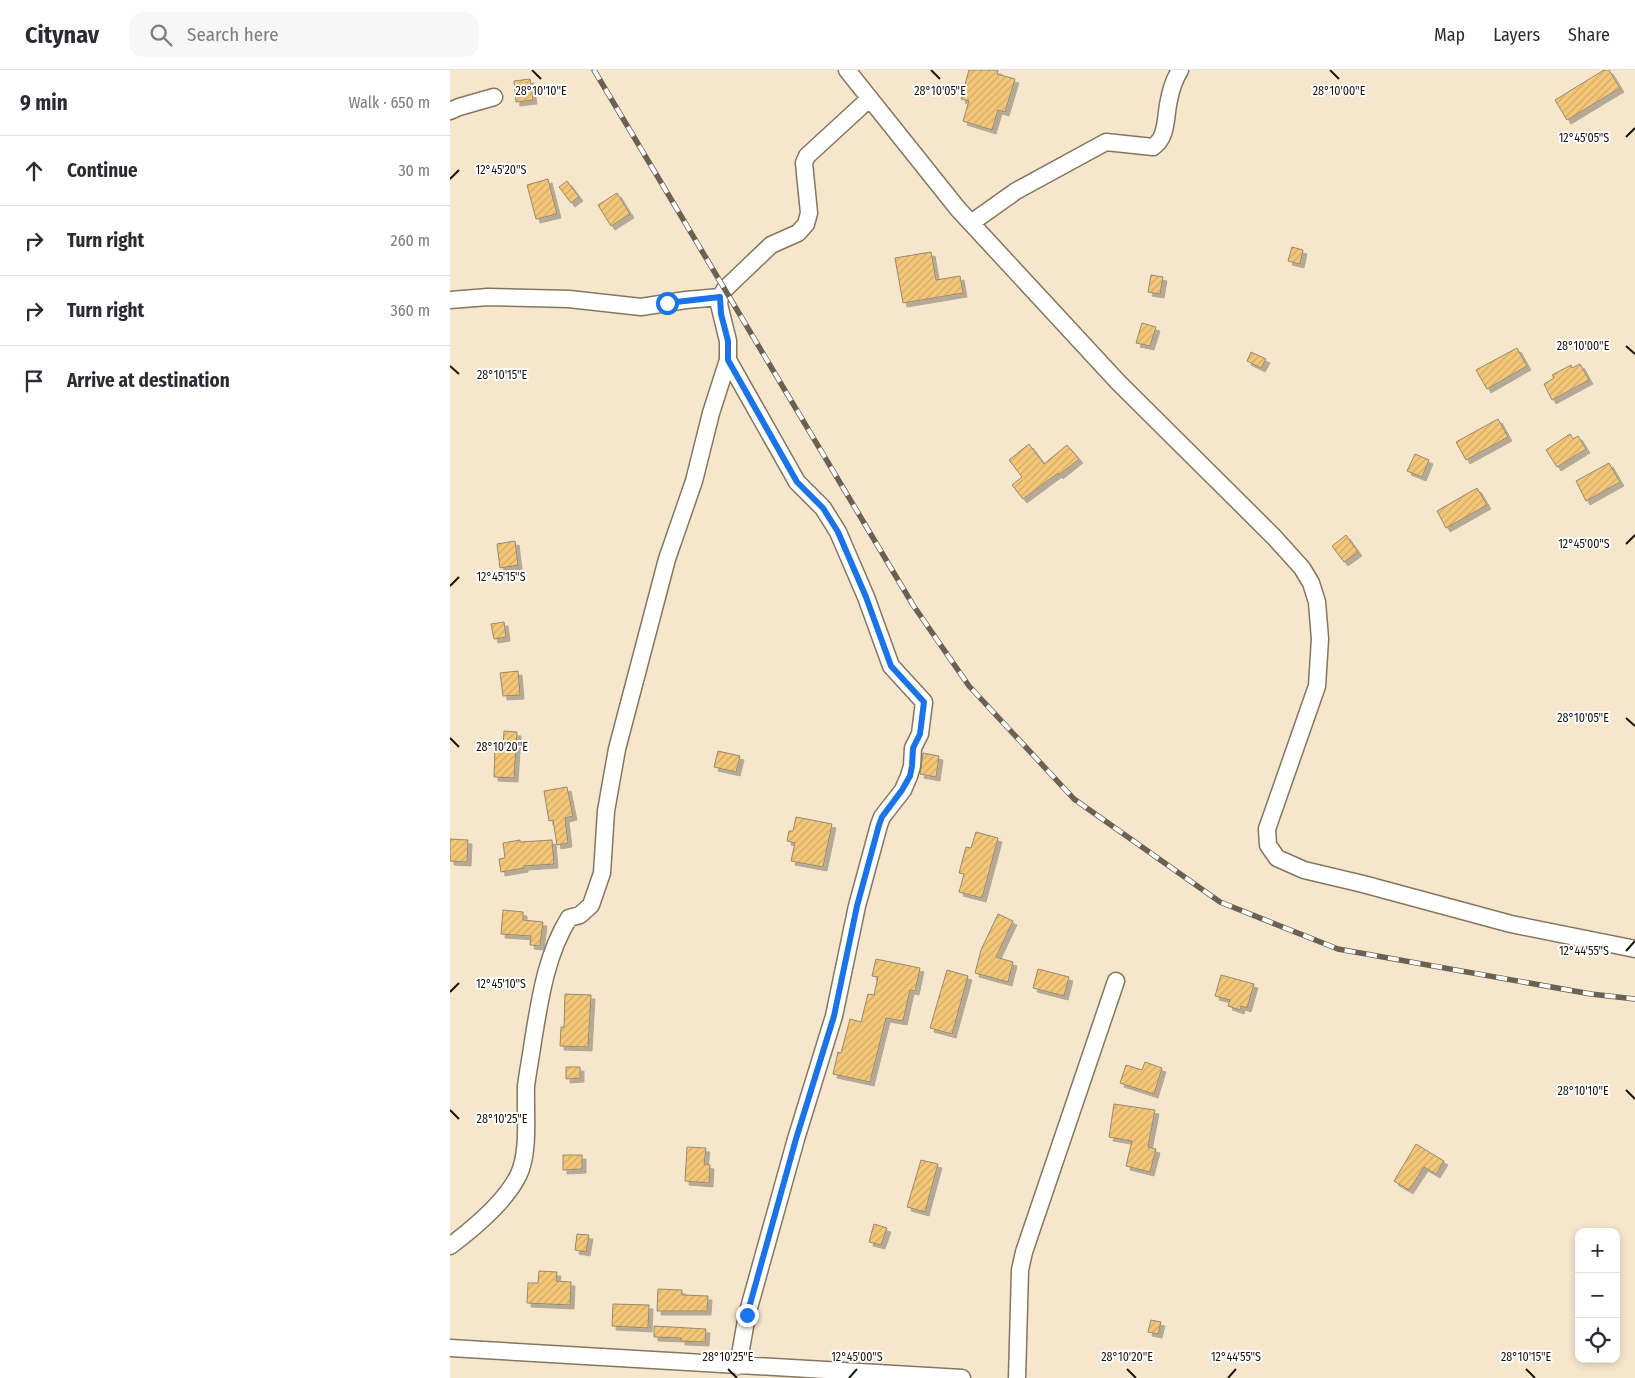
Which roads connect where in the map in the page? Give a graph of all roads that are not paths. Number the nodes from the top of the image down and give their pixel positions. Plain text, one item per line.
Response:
1 (847, 70) edge
2 (1180, 70) edge
3 (494, 97) dead end
4 (869, 99) junction
5 (450, 111) edge
6 (971, 223) junction
7 (720, 297) junction
8 (450, 300) edge
9 (728, 360) junction
10 (1635, 949) edge
11 (1116, 981) dead end
12 (450, 1245) edge
13 (450, 1348) edge
14 (738, 1366) junction
15 (713, 1371) edge
16 (962, 1378) edge
17 (1017, 1378) edge

1 - 4 street
2 - 6 street
3 - 5 street
4 - 6 street
4 - 7 street
6 - 10 street
7 - 8 street
7 - 9 street
9 - 12 street
9 - 14 street
11 - 17 street
13 - 15 street
14 - 15 street
14 - 16 street

